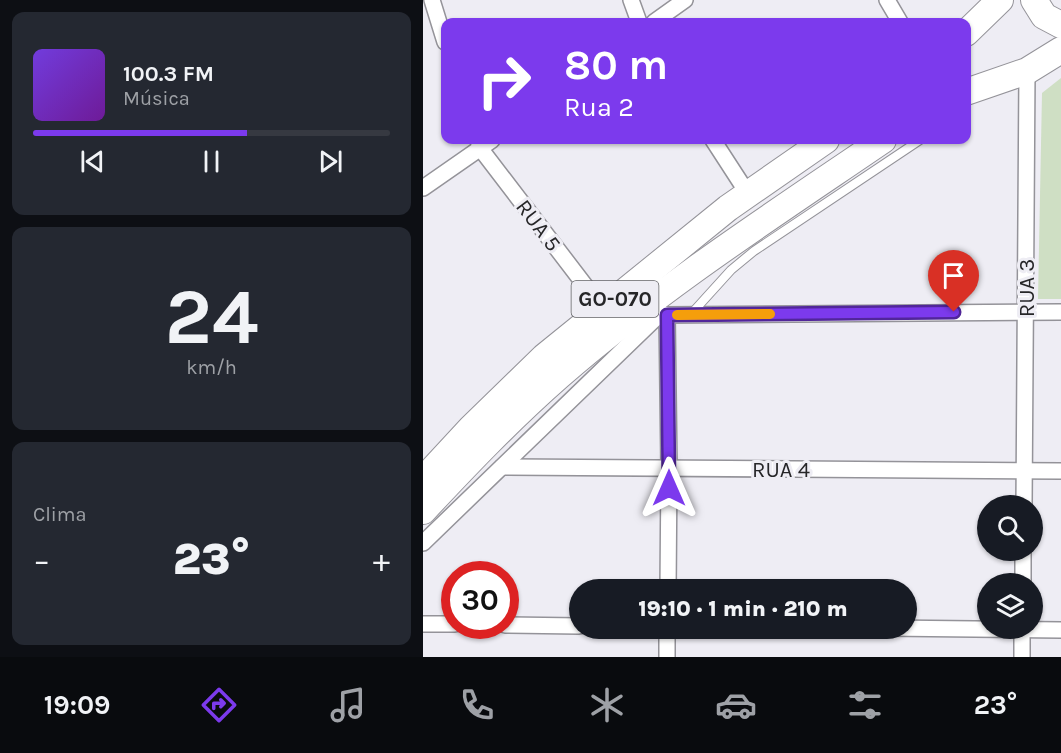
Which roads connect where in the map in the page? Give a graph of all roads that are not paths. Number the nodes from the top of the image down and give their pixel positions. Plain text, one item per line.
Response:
1 (432, 0) edge
2 (631, 0) edge
3 (685, 0) edge
4 (887, 0) edge
5 (979, 0) edge
6 (1000, 0) edge
7 (1034, 0) edge
8 (638, 18) edge
9 (660, 18) edge
10 (898, 18) edge
11 (969, 18) edge
12 (1061, 25) edge
13 (971, 28) edge
14 (441, 29) edge
15 (1061, 50) edge
16 (1027, 71) junction
17 (973, 92) edge
18 (480, 144) edge
19 (484, 144) edge
20 (716, 144) edge
21 (820, 144) edge
22 (878, 144) edge
23 (913, 144) edge
24 (423, 188) edge
25 (748, 194) junction
26 (750, 243) junction
27 (603, 309) junction
28 (660, 310) junction
29 (1026, 312) junction
30 (1061, 312) edge
31 (691, 315) junction
32 (502, 467) junction
33 (669, 468) junction
34 (1024, 470) junction
35 (1061, 471) edge
36 (423, 480) edge
37 (1024, 495) edge
38 (423, 511) edge
39 (423, 543) edge
40 (668, 579) edge
41 (423, 624) edge
42 (441, 624) edge
43 (519, 625) edge
44 (569, 626) edge
45 (917, 628) edge
46 (977, 629) edge
47 (1043, 630) edge
48 (1061, 630) edge
49 (667, 639) edge
50 (1022, 639) edge
51 (667, 657) edge
52 (1022, 657) edge

1 - 14 street
2 - 8 street
3 - 9 street
4 - 10 street
5 - 11 highway
6 - 13 highway
7 - 12 highway
15 - 16 highway
16 - 17 highway
16 - 29 street, RUA 3
18 - 24 street
19 - 27 street, RUA 5
20 - 25 street
21 - 25 highway, GO-070
22 - 26 highway, GO-070
23 - 26 lane
25 - 27 highway, GO-070
26 - 28 highway, GO-070
26 - 31 lane
27 - 36 highway, GO-070
28 - 31 street
28 - 32 street
28 - 33 street
28 - 38 highway, GO-070
29 - 30 street
29 - 31 street
29 - 34 street, RUA 3
32 - 33 street, RUA 4
32 - 39 street
33 - 34 street, RUA 4
33 - 40 street
34 - 35 street, RUA 4
34 - 37 street, RUA 3
41 - 42 street
43 - 44 street
45 - 46 street
47 - 48 street
49 - 51 street
50 - 52 street

